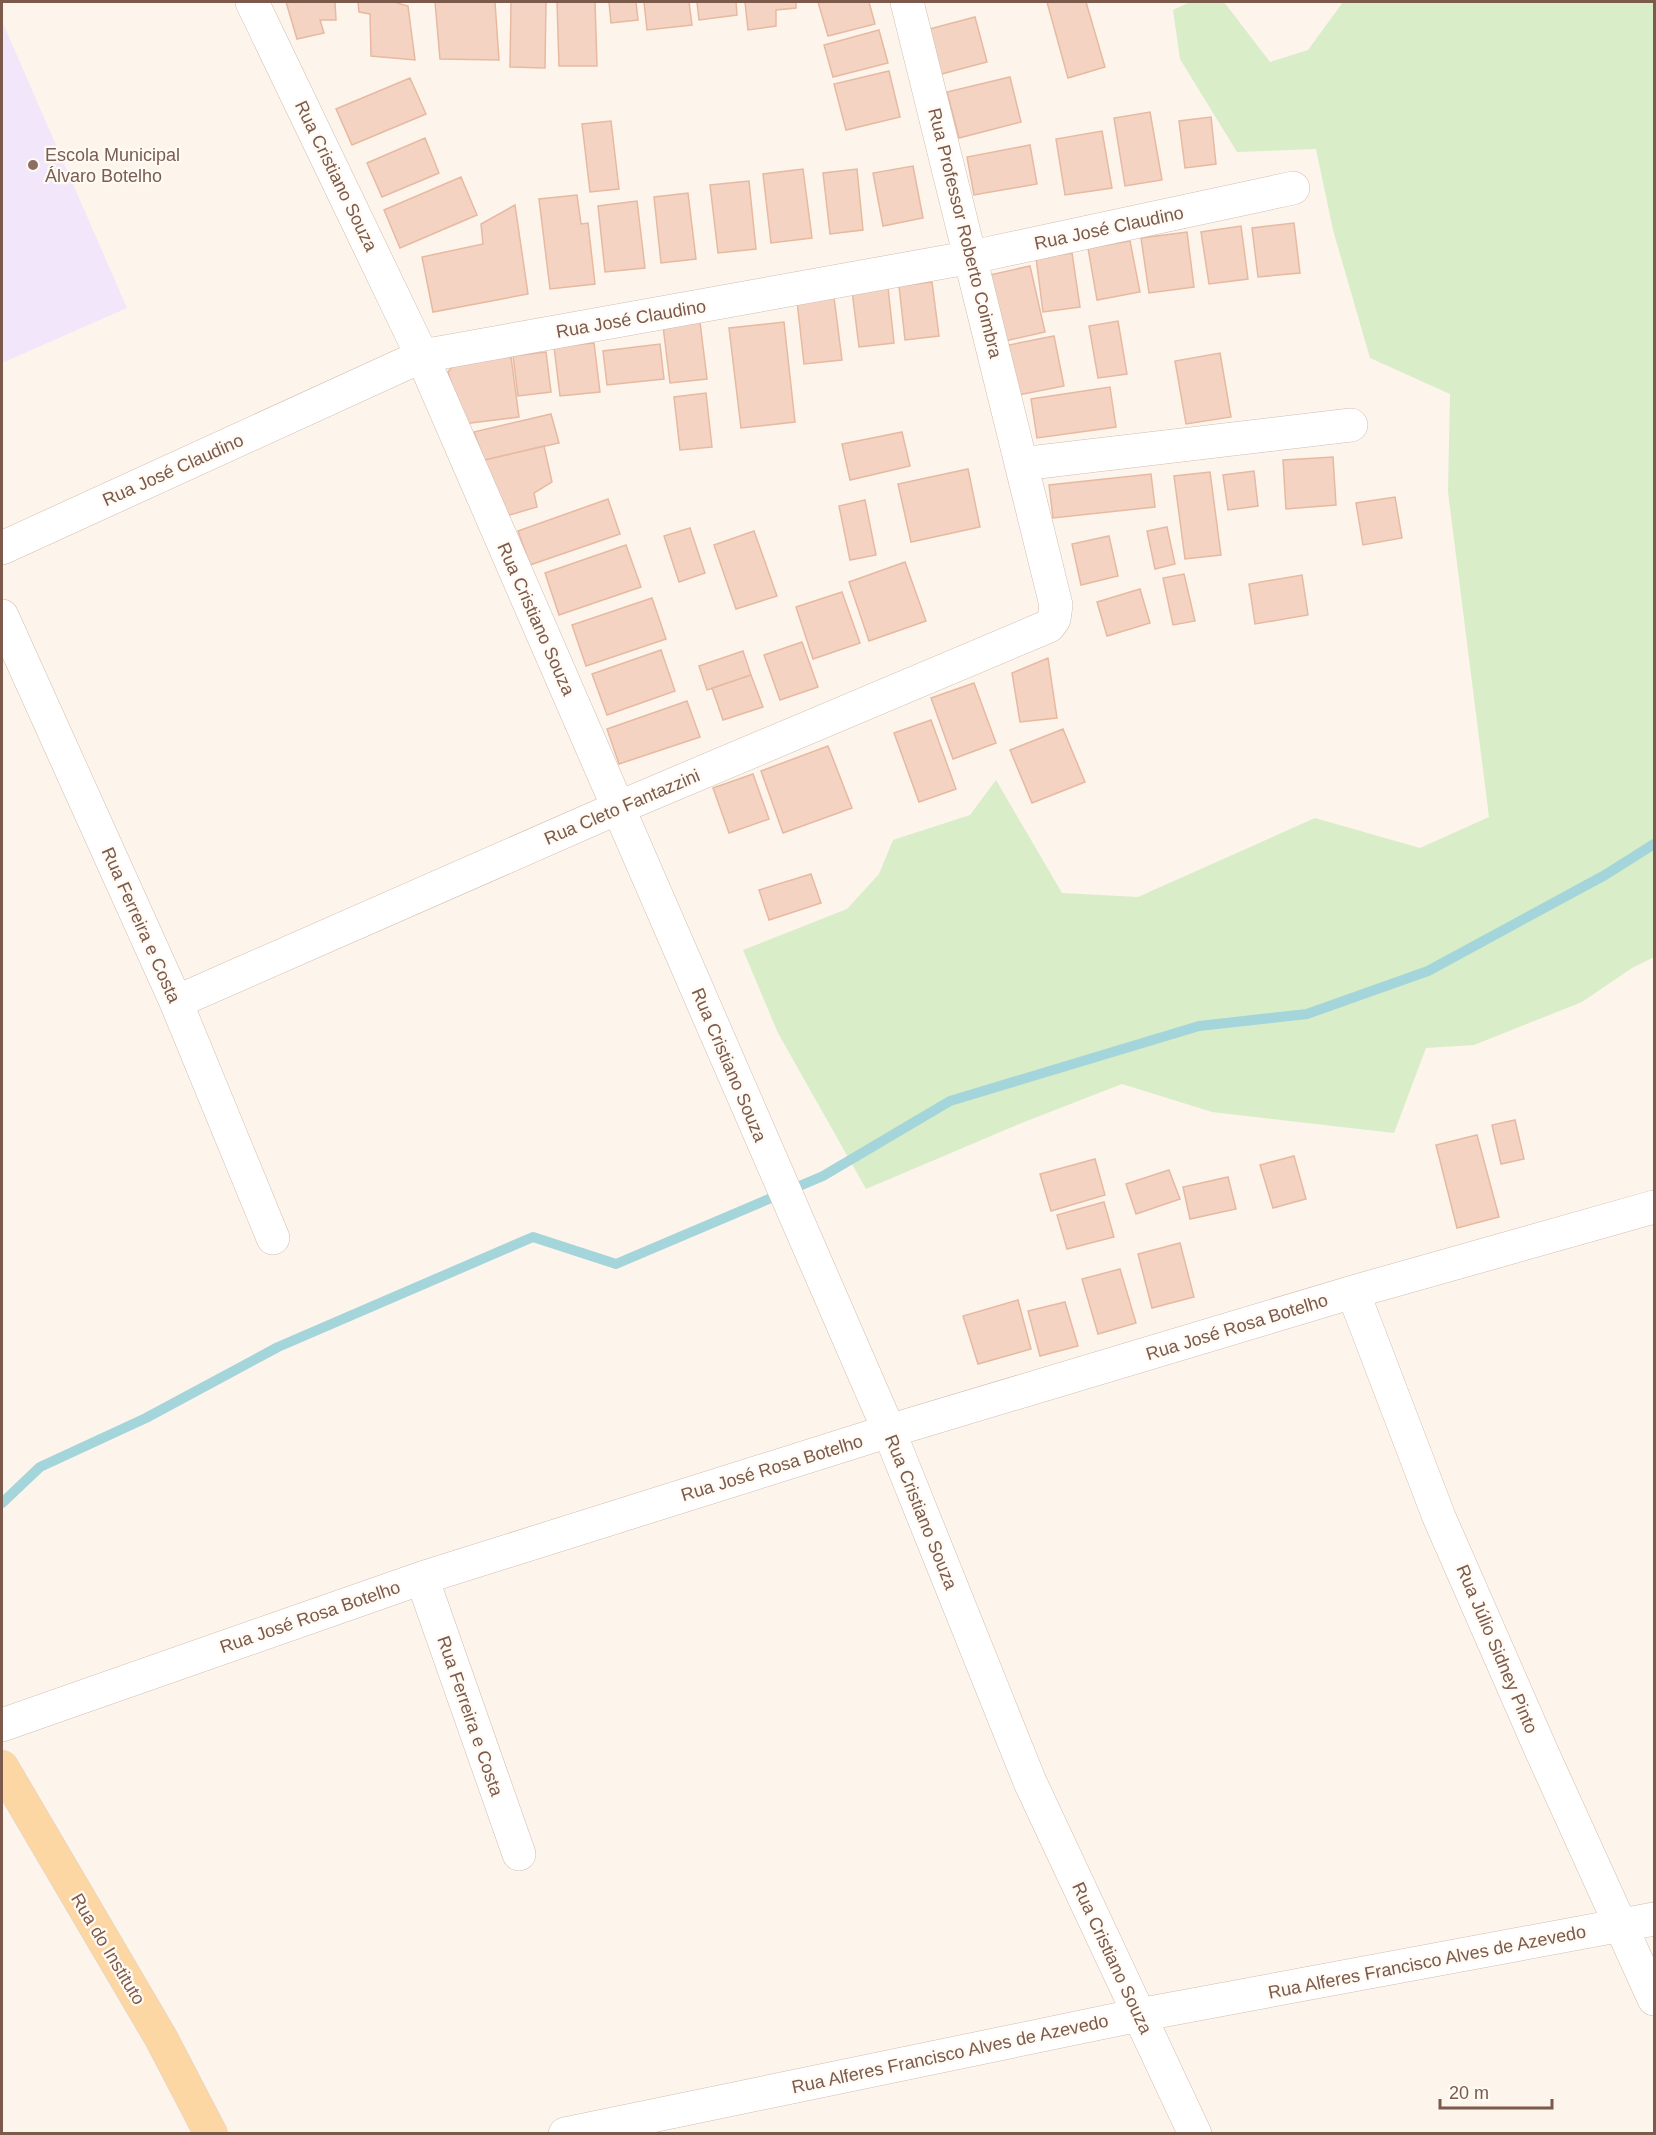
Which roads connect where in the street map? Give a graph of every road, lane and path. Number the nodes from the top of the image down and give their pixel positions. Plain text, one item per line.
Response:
1 (252, 2) edge
2 (907, 2) edge
3 (1293, 188) dead end
4 (972, 257) junction
5 (422, 356) junction
6 (1351, 425) dead end
7 (1021, 464) junction
8 (2, 548) edge
9 (1056, 605) joint
10 (2, 616) edge
11 (620, 807) junction
12 (176, 1002) junction
13 (1654, 1207) edge
14 (273, 1238) dead end
15 (1353, 1292) junction
16 (889, 1431) junction
17 (422, 1578) junction
18 (2, 1725) edge
19 (2, 1767) edge
20 (519, 1854) dead end
21 (1654, 1919) edge
22 (1623, 1925) junction
23 (1654, 1999) edge
24 (1139, 2015) junction
25 (211, 2133) edge
26 (565, 2133) edge
27 (1195, 2133) edge

1 - 5 street, Rua Cristiano Souza
2 - 4 street, Rua Professor Roberto Coimbra
3 - 4 street, Rua José Claudino
4 - 5 street, Rua José Claudino
4 - 7 street, Rua Professor Roberto Coimbra
5 - 8 street, Rua José Claudino
5 - 11 street, Rua Cristiano Souza
6 - 7 street
7 - 9 street, Rua Professor Roberto Coimbra
9 - 11 street, Rua Cleto Fantazzini
10 - 12 street, Rua Ferreira e Costa
11 - 12 street, Rua Cleto Fantazzini
11 - 16 street, Rua Cristiano Souza
12 - 14 street, Rua Ferreira e Costa
13 - 15 street, Rua José Rosa Botelho
15 - 16 street, Rua José Rosa Botelho
15 - 22 street, Rua Júlio Sidney Pinto
16 - 17 street, Rua José Rosa Botelho
16 - 24 street, Rua Cristiano Souza
17 - 18 street, Rua José Rosa Botelho
17 - 20 street, Rua Ferreira e Costa
19 - 25 main road, Rua do Instituto
21 - 22 street, Rua Alferes Francisco Alves de Azevedo
22 - 23 street, Rua Júlio Sidney Pinto
22 - 24 street, Rua Alferes Francisco Alves de Azevedo
24 - 26 street, Rua Alferes Francisco Alves de Azevedo
24 - 27 street, Rua Cristiano Souza

